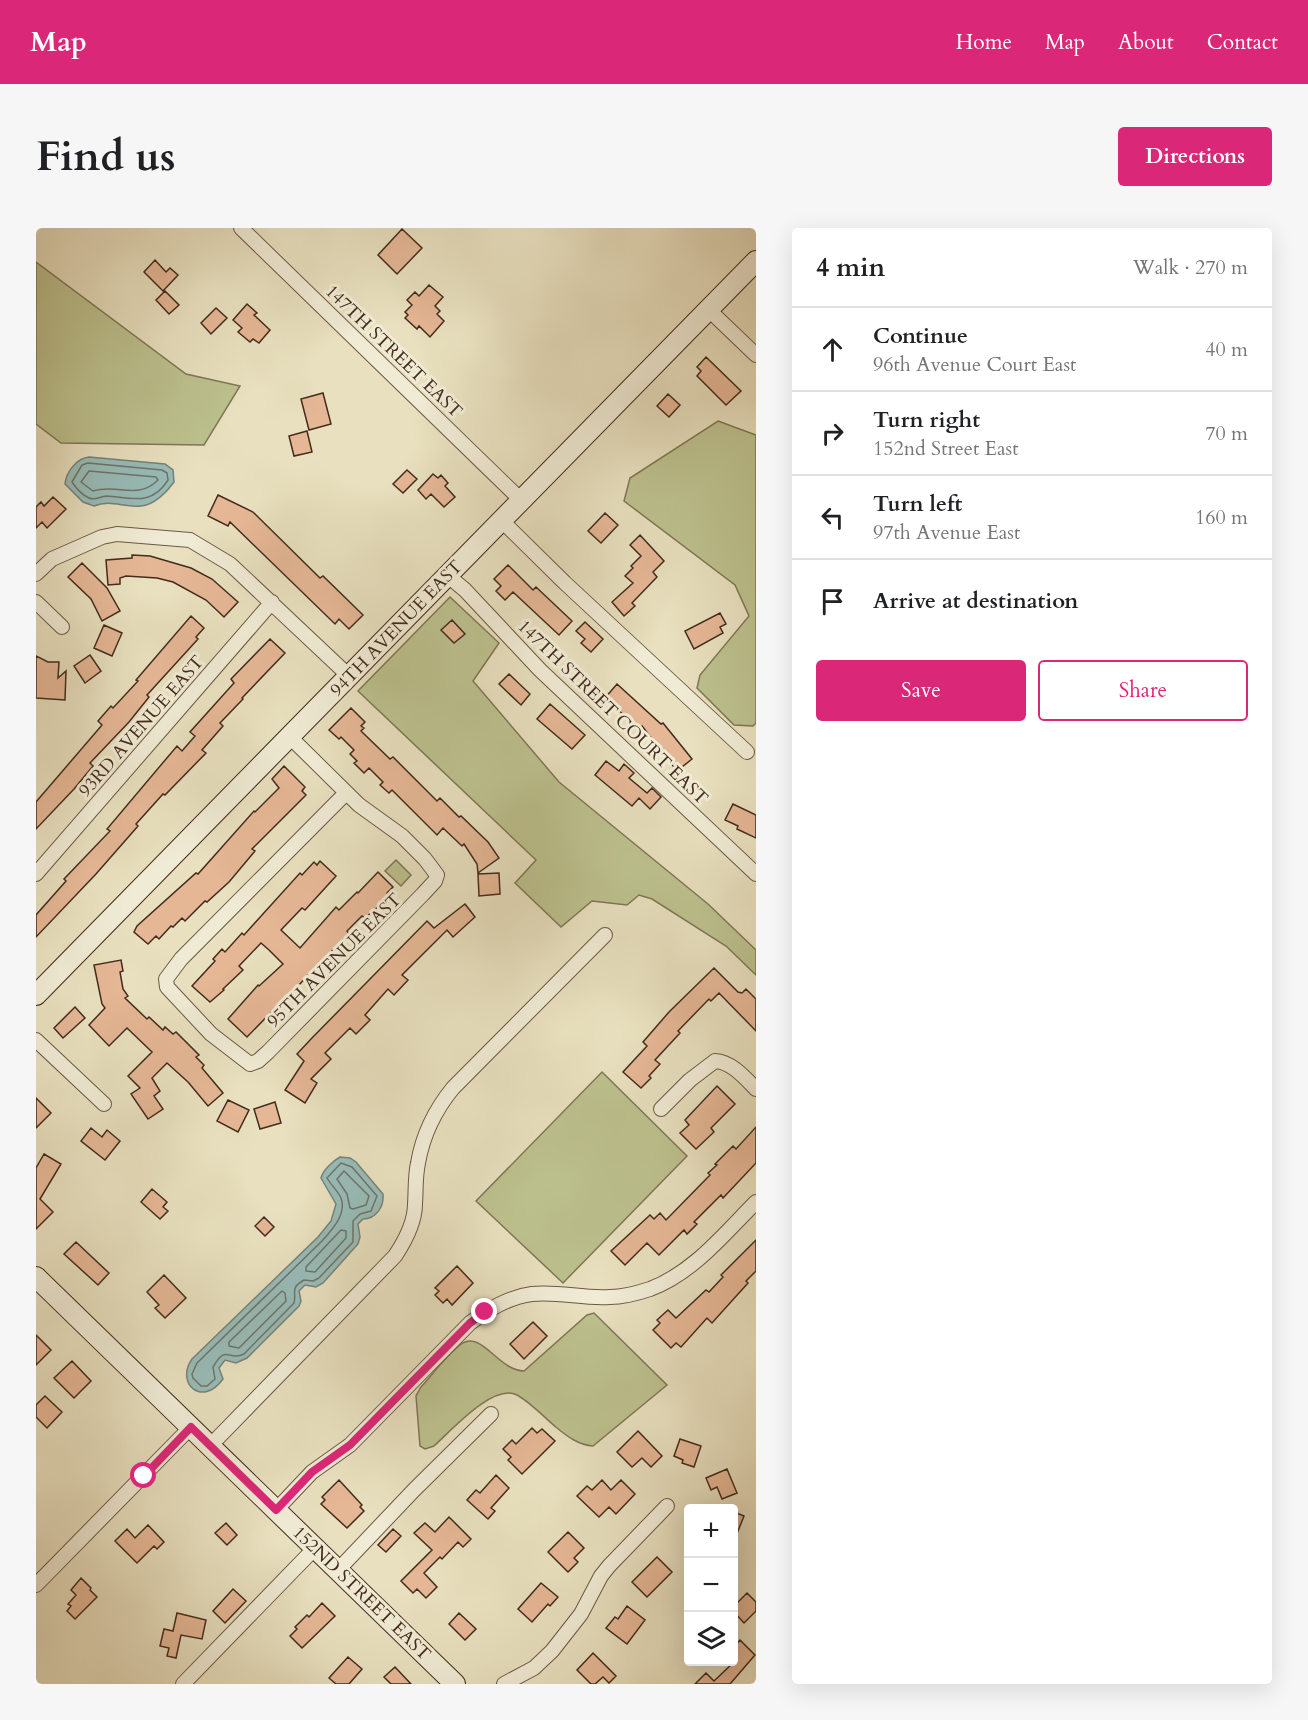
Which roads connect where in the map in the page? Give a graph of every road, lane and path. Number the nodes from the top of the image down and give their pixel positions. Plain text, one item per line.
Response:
1 (241, 228) edge
2 (756, 261) edge
3 (709, 310) junction
4 (756, 356) edge
5 (521, 500) junction
6 (501, 520) junction
7 (36, 574) edge
8 (447, 575) junction
9 (36, 602) edge
10 (272, 602) junction
11 (62, 627) dead end
12 (349, 675) junction
13 (290, 737) junction
14 (747, 752) dead end
15 (346, 793) junction
16 (36, 874) edge
17 (756, 874) edge
18 (605, 935) dead end
19 (36, 995) edge
20 (36, 1040) edge
21 (756, 1089) edge
22 (104, 1104) dead end
23 (661, 1109) dead end
24 (756, 1202) edge
25 (37, 1281) edge
26 (491, 1414) dead end
27 (191, 1427) junction
28 (210, 1446) junction
29 (667, 1506) dead end
30 (276, 1510) junction
31 (315, 1548) junction
32 (338, 1570) junction
33 (36, 1585) edge
34 (183, 1684) edge
35 (455, 1684) edge
36 (504, 1684) edge

1 - 5 street, 147TH STREET EAST
2 - 3 main road, 94TH AVENUE EAST
3 - 4 street
3 - 5 main road, 94TH AVENUE EAST
5 - 6 main road, 94TH AVENUE EAST
6 - 8 main road, 94TH AVENUE EAST
6 - 14 street
7 - 10 street
8 - 12 main road, 94TH AVENUE EAST
8 - 17 street, 147TH STREET COURT EAST
9 - 11 street
10 - 12 street
10 - 16 street, 93RD AVENUE EAST
12 - 13 main road, 94TH AVENUE EAST
13 - 15 street
13 - 19 main road, 94TH AVENUE EAST
15 - 15 street, 95TH AVENUE EAST
18 - 28 street
20 - 22 street
21 - 23 street
24 - 30 street
25 - 27 main road, 152ND STREET EAST
26 - 32 street
27 - 28 main road, 152ND STREET EAST
27 - 33 street
28 - 30 main road, 152ND STREET EAST
29 - 36 street
30 - 31 main road, 152ND STREET EAST
31 - 32 main road, 152ND STREET EAST
31 - 34 street
32 - 35 main road, 152ND STREET EAST

